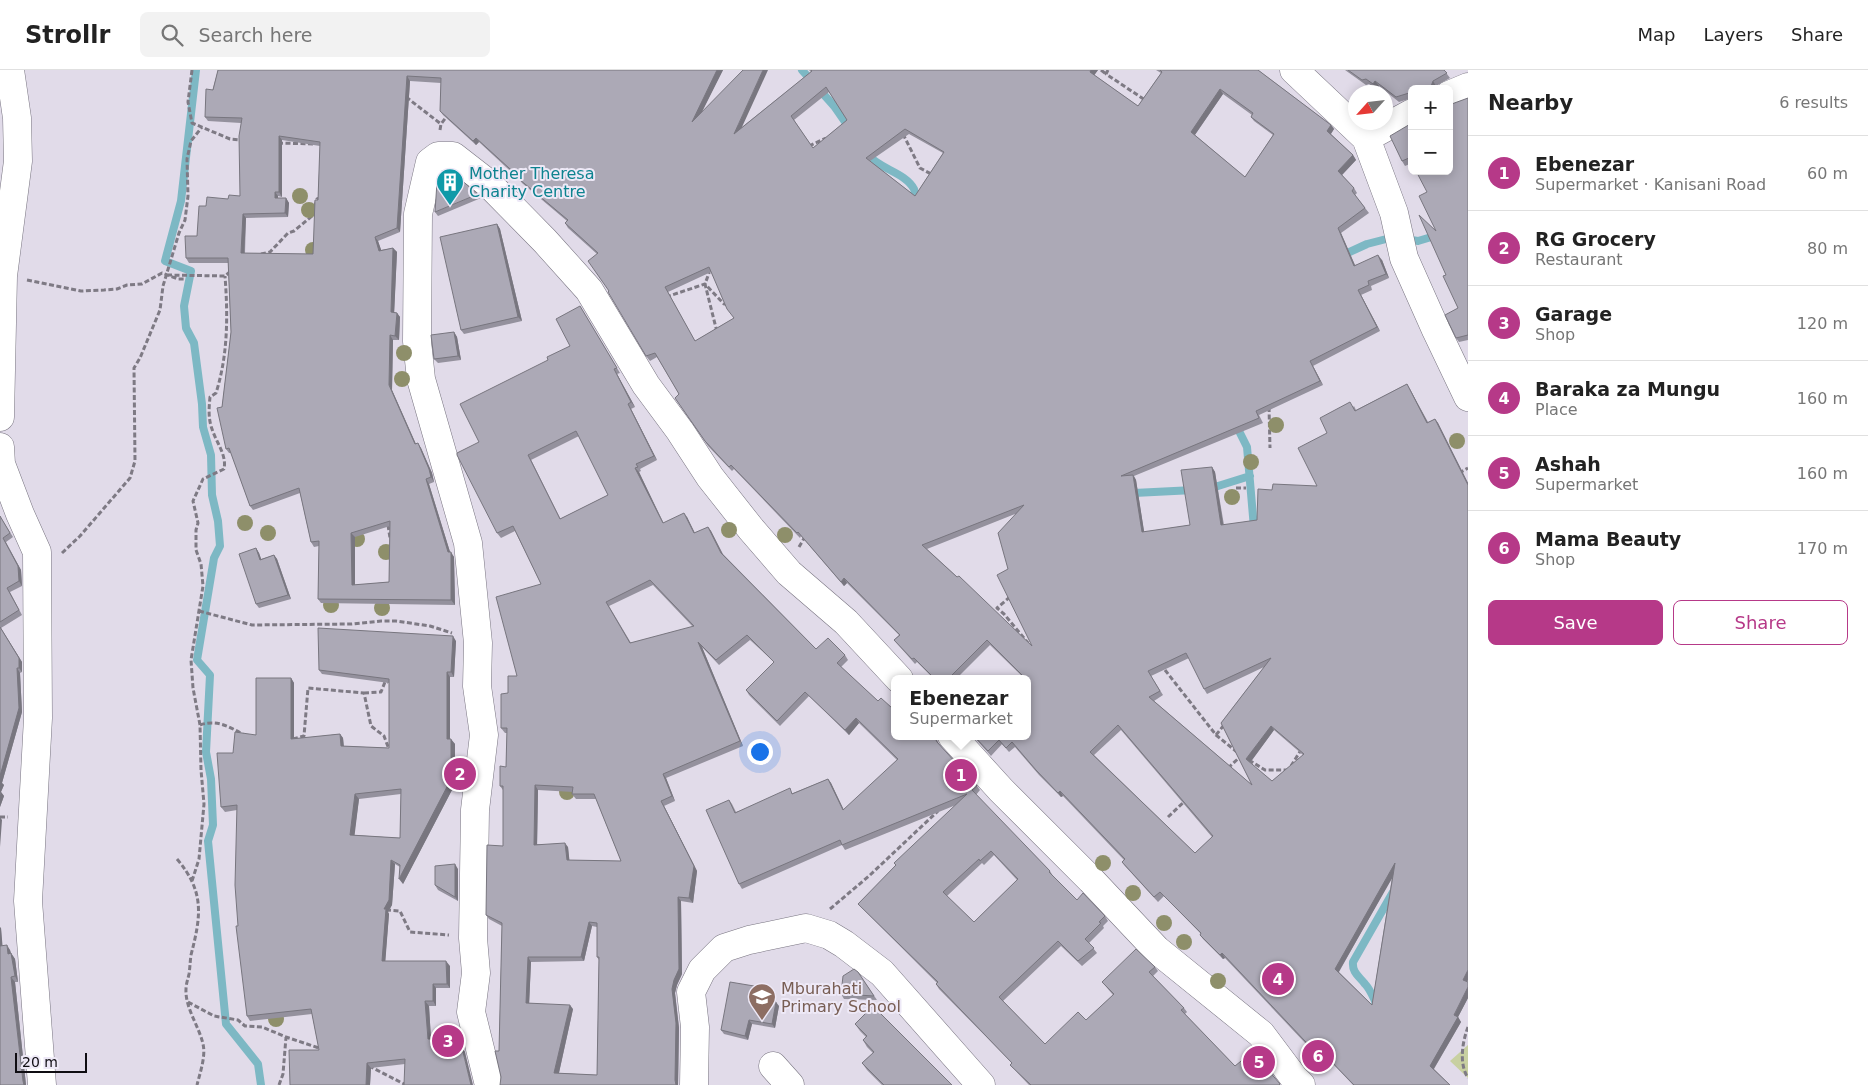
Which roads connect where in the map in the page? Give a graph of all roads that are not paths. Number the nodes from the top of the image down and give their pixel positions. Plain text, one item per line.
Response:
1 (10, 70) edge
2 (1294, 70) edge
3 (1468, 87) edge
4 (1453, 93) edge
5 (1408, 115) edge
6 (1366, 138) junction
7 (1468, 397) edge
8 (0, 417) edge
9 (0, 447) edge
10 (895, 675) edge
11 (956, 740) edge
12 (42, 1085) edge
13 (489, 1085) edge
14 (694, 1085) edge
15 (982, 1085) edge
16 (1301, 1085) edge

1 - 8 street
2 - 6 street
3 - 4 street
5 - 6 street
6 - 7 street
9 - 12 street
10 - 13 street
11 - 16 street
14 - 15 street

